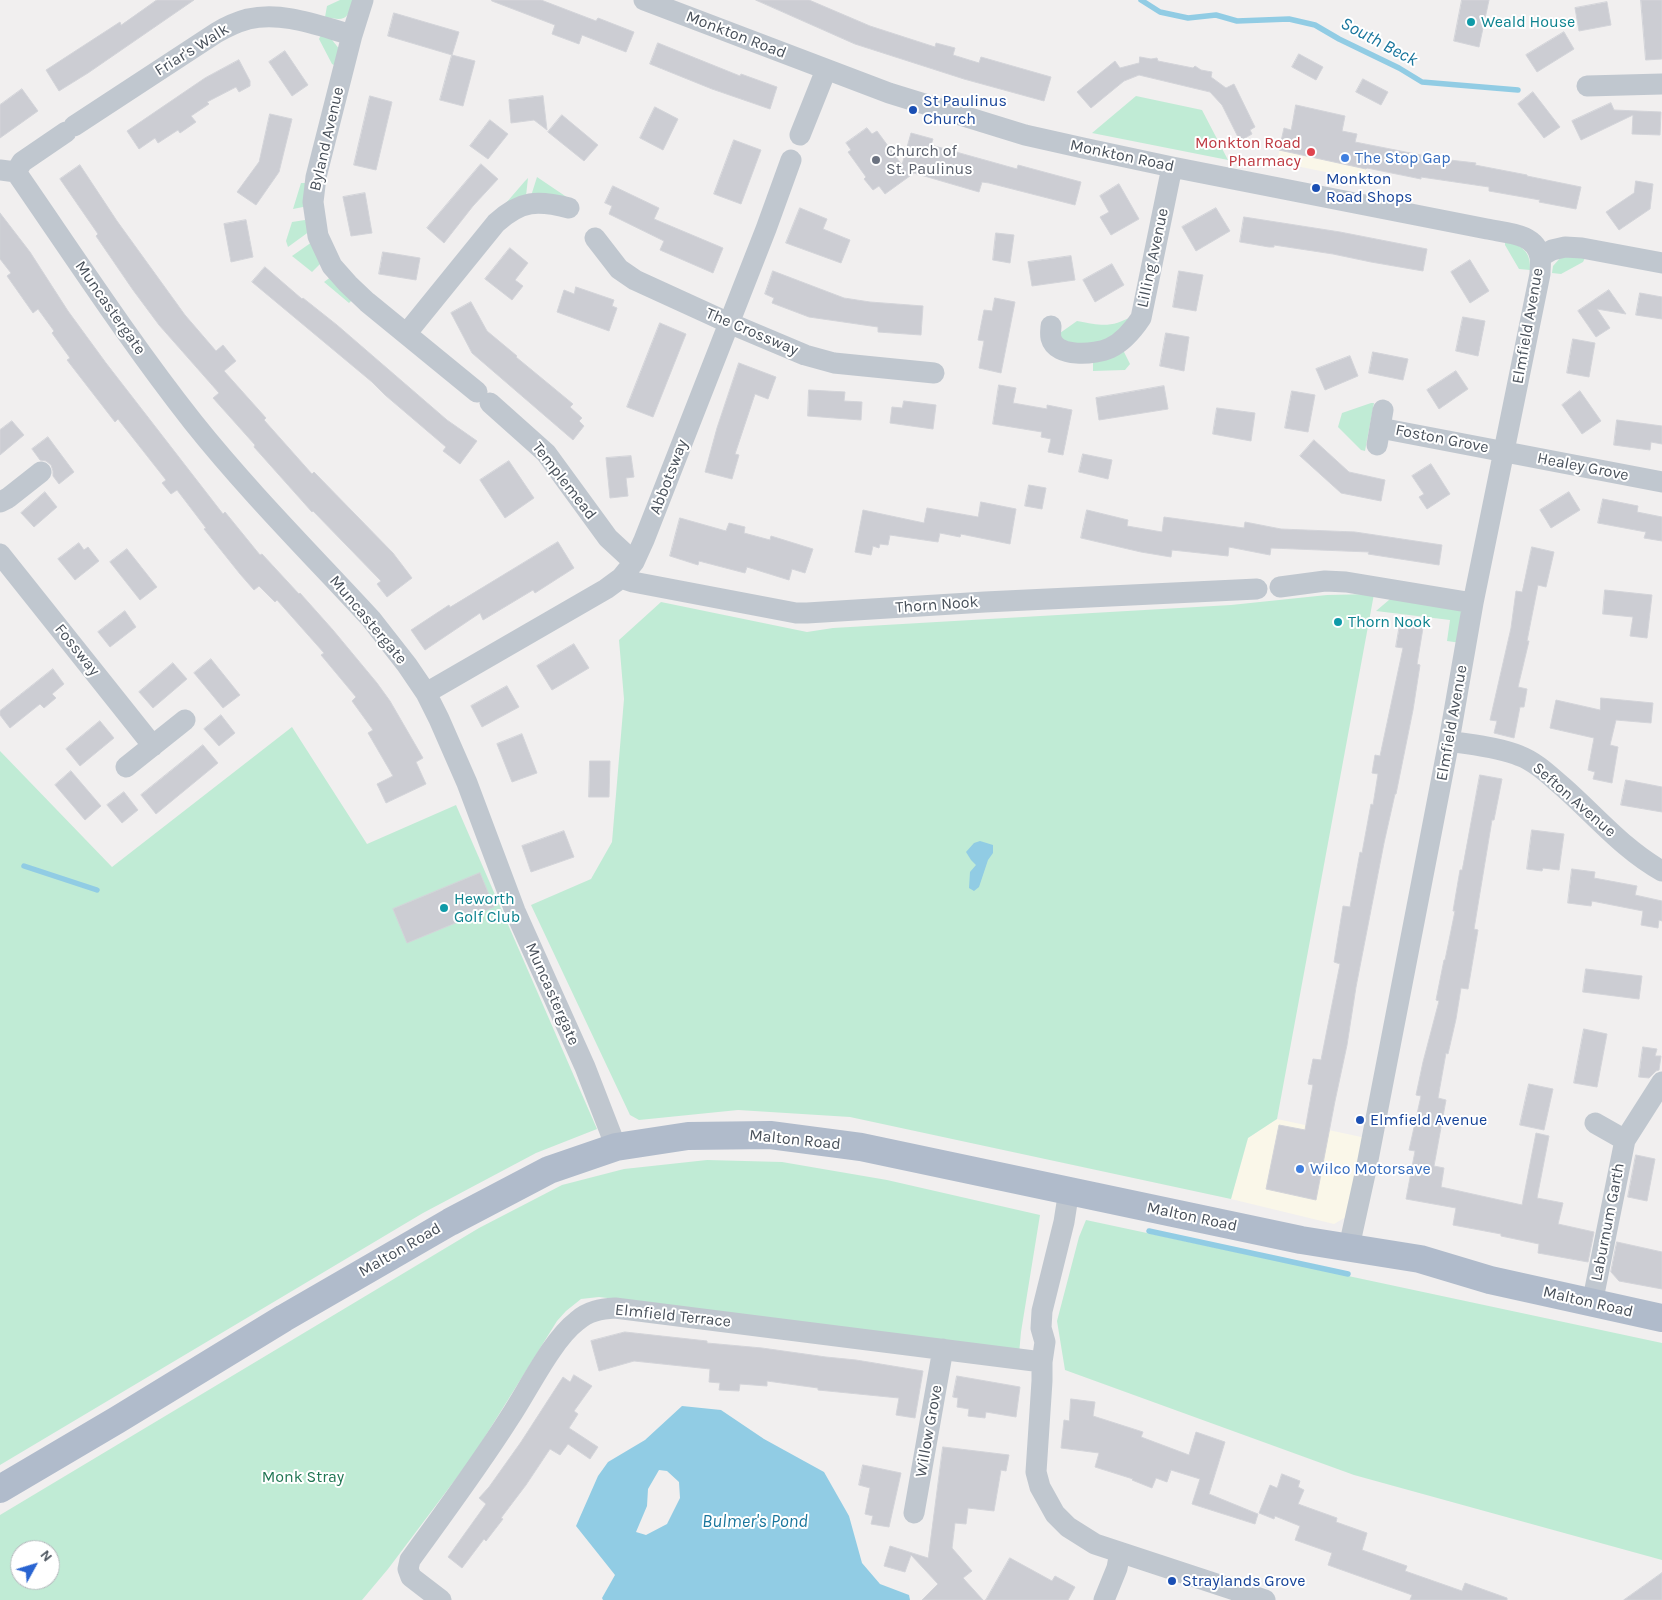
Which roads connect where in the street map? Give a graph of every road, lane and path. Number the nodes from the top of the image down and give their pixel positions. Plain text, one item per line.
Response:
1 (363, 0) edge
2 (644, 0) edge
3 (352, 35) junction
4 (826, 70) junction
5 (1662, 84) edge
6 (1587, 86) dead end
7 (800, 135) dead end
8 (791, 160) dead end
9 (1172, 167) junction
10 (8, 171) edge
11 (569, 208) dead end
12 (595, 238) dead end
13 (1540, 257) junction
14 (1662, 262) edge
15 (729, 323) junction
16 (1051, 326) dead end
17 (406, 334) junction
18 (934, 374) dead end
19 (483, 398) joint
20 (1380, 427) dead end
21 (1505, 451) junction
22 (41, 472) dead end
23 (1662, 482) edge
24 (0, 502) edge
25 (0, 554) edge
26 (627, 570) junction
27 (1280, 586) dead end
28 (1257, 589) dead end
29 (1473, 603) junction
30 (426, 693) junction
31 (185, 720) dead end
32 (1449, 741) junction
33 (153, 746) junction
34 (126, 767) dead end
35 (1662, 871) edge
36 (1662, 1082) edge
37 (1596, 1123) dead end
38 (1625, 1140) junction
39 (616, 1147) junction
40 (1069, 1190) junction
41 (1349, 1248) junction
42 (1592, 1304) junction
43 (1662, 1318) edge
44 (943, 1349) junction
45 (1042, 1362) junction
46 (0, 1489) edge
47 (914, 1513) dead end
48 (1120, 1552) junction
49 (442, 1600) edge
50 (1104, 1600) edge
51 (1265, 1600) edge

1 - 3 street, Byland Avenue
2 - 4 street, Monkton Road
3 - 10 street, Friar's Walk
3 - 17 street, Byland Avenue
4 - 7 street
4 - 9 street, Monkton Road
5 - 6 street
8 - 15 street, Abbotsway
9 - 13 street, Monkton Road
9 - 16 street, Lilling Avenue
10 - 30 street, Muncastergate
11 - 17 street
12 - 15 street, The Crossway
13 - 14 street
13 - 21 street, Elmfield Avenue
15 - 18 street, The Crossway
15 - 26 street, Abbotsway
17 - 19 street, Byland Avenue
19 - 26 street, Templemead
20 - 21 street, Foston Grove
21 - 23 street, Healey Grove
21 - 29 street, Elmfield Avenue
22 - 24 street
25 - 33 street, Fossway
26 - 28 street, Thorn Nook
26 - 30 street
27 - 29 street
29 - 32 street, Elmfield Avenue
30 - 39 street, Muncastergate
31 - 33 street
32 - 35 street, Sefton Avenue
32 - 41 street, Elmfield Avenue
33 - 34 street
36 - 38 street
37 - 38 street
38 - 42 street, Laburnum Garth
39 - 40 main road, Malton Road
39 - 46 main road, Malton Road
40 - 41 main road, Malton Road
40 - 45 street
41 - 42 main road, Malton Road
42 - 43 main road, Malton Road
44 - 45 street, Elmfield Terrace
44 - 47 street, Willow Grove
44 - 49 street, Elmfield Terrace
45 - 48 street
48 - 50 street
48 - 51 street

